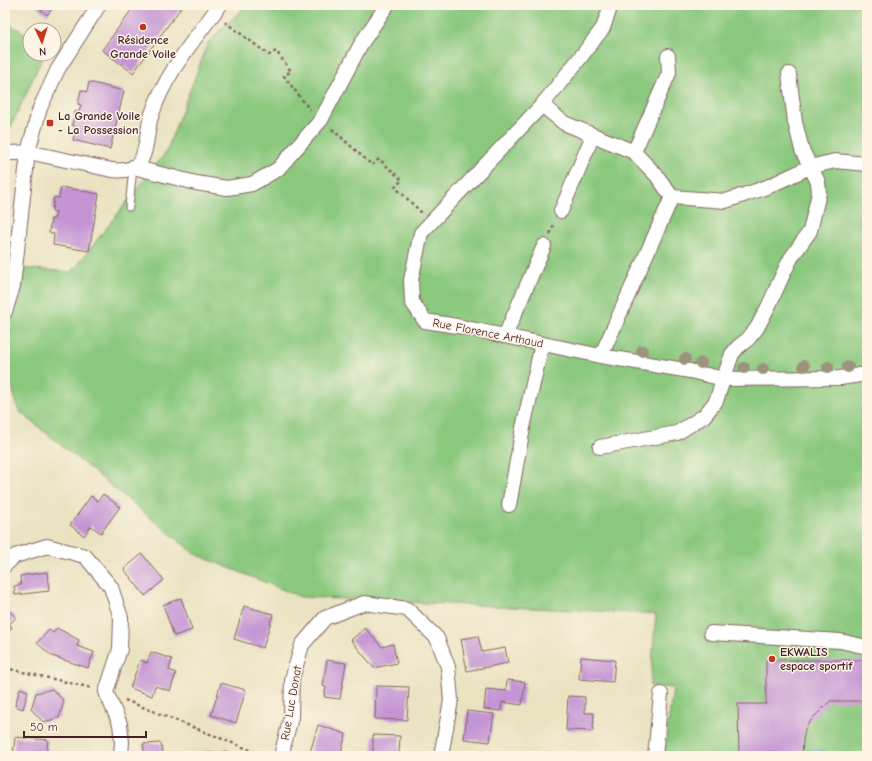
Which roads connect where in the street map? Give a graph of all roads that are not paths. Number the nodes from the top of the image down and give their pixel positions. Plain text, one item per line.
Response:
1 (99, 5) edge
2 (388, 5) edge
3 (611, 5) edge
4 (217, 9) edge
5 (668, 56) dead end
6 (789, 74) dead end
7 (542, 105) junction
8 (593, 136) junction
9 (5, 152) edge
10 (28, 152) junction
11 (634, 152) junction
12 (867, 164) edge
13 (133, 167) junction
14 (810, 167) junction
15 (672, 197) junction
16 (129, 207) dead end
17 (561, 211) road end
18 (544, 246) road end
19 (5, 312) edge
20 (504, 336) junction
21 (542, 344) junction
22 (601, 356) junction
23 (867, 374) edge
24 (724, 379) junction
25 (600, 448) dead end
26 (509, 505) dead end
27 (5, 565) edge
28 (711, 633) dead end
29 (867, 646) edge
30 (661, 694) dead end
31 (121, 756) edge
32 (281, 756) edge
33 (441, 756) edge
34 (654, 756) edge

1 - 10 street
2 - 13 street
3 - 7 street, Rue Florence Arthaud
4 - 13 street
5 - 11 street
6 - 14 street
7 - 8 street
7 - 20 street, Rue Florence Arthaud
8 - 11 street
8 - 17 street
9 - 10 street
10 - 13 street
10 - 19 street
11 - 15 street
12 - 14 street
13 - 16 lane
14 - 15 street
14 - 24 street
15 - 22 street
18 - 20 street
20 - 21 street, Rue Florence Arthaud
21 - 22 street, Rue Florence Arthaud
21 - 26 street
22 - 24 street, Rue Florence Arthaud
23 - 24 street, Rue Florence Arthaud
24 - 25 street
27 - 31 street
28 - 29 street
30 - 34 street
32 - 33 street, Rue Luc Donat

